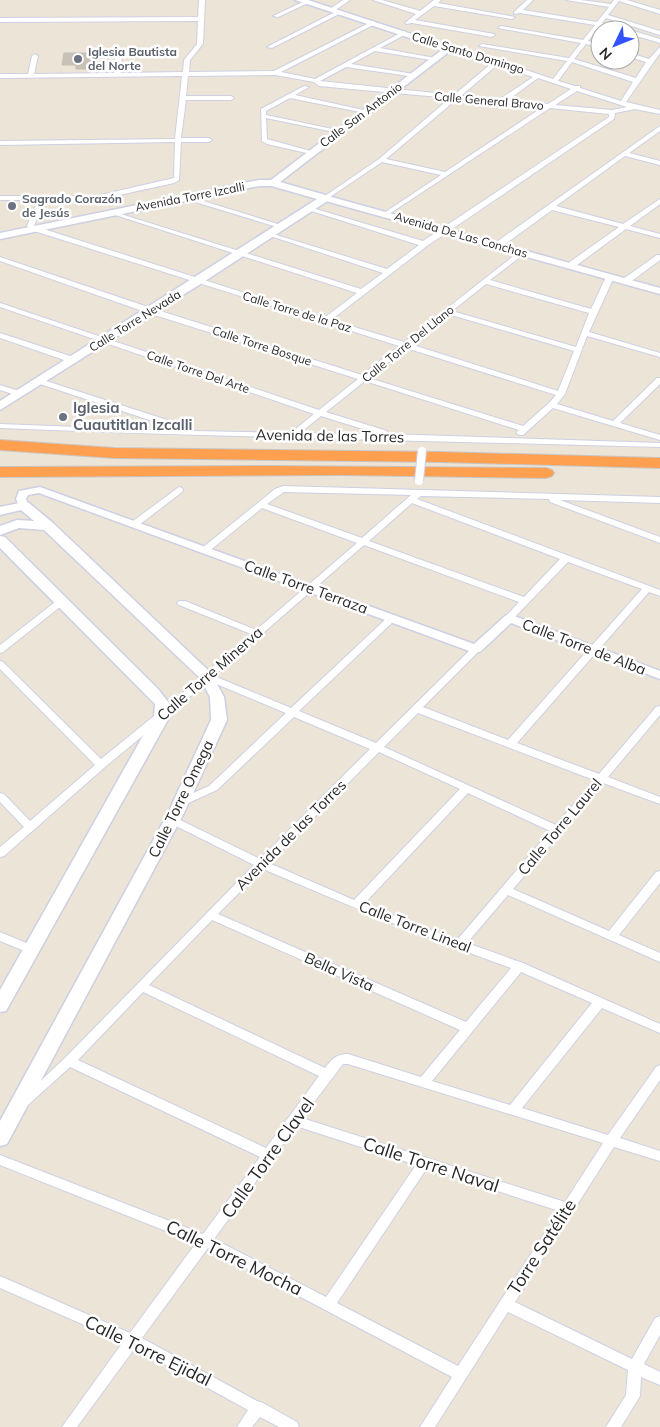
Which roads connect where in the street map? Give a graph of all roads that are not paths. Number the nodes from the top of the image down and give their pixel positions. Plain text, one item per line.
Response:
1 (202, 0) edge
2 (347, 0) edge
3 (376, 0) edge
4 (530, 0) edge
5 (569, 0) edge
6 (617, 0) edge
7 (621, 0) edge
8 (303, 1) edge
9 (436, 2) edge
10 (612, 6) junction
11 (335, 11) junction
12 (519, 11) junction
13 (660, 12) edge
14 (420, 13) junction
15 (276, 16) dead end
16 (606, 16) junction
17 (512, 17) junction
18 (201, 19) junction
19 (0, 20) edge
20 (603, 20) edge
21 (410, 21) junction
22 (590, 22) edge
23 (373, 23) junction
24 (501, 28) junction
25 (401, 32) junction
26 (660, 33) edge
27 (492, 35) junction
28 (640, 35) edge
29 (590, 37) edge
30 (660, 41) edge
31 (586, 42) junction
32 (590, 43) edge
33 (482, 46) junction
34 (270, 47) dead end
35 (450, 48) junction
36 (374, 49) junction
37 (660, 49) edge
38 (119, 53) dead end
39 (472, 55) junction
40 (35, 56) dead end
41 (640, 58) edge
42 (435, 60) junction
43 (571, 60) junction
44 (650, 61) junction
45 (497, 62) junction
46 (346, 65) junction
47 (275, 73) junction
48 (117, 74) junction
49 (31, 75) junction
50 (539, 75) junction
51 (0, 76) edge
52 (186, 76) junction
53 (414, 76) junction
54 (129, 77) junction
55 (555, 80) junction
56 (0, 81) edge
57 (638, 81) junction
58 (317, 83) junction
59 (306, 87) dead end
60 (578, 87) junction
61 (391, 92) junction
62 (290, 96) junction
63 (183, 98) junction
64 (231, 98) dead end
65 (454, 98) junction
66 (501, 102) junction
67 (623, 102) junction
68 (550, 106) junction
69 (635, 107) junction
70 (365, 111) junction
71 (612, 112) junction
72 (660, 112) edge
73 (264, 116) junction
74 (660, 128) edge
75 (339, 131) junction
76 (209, 140) dead end
77 (178, 141) junction
78 (0, 143) edge
79 (312, 152) junction
80 (623, 154) junction
81 (381, 160) junction
82 (660, 163) edge
83 (446, 174) junction
84 (267, 183) junction
85 (0, 198) edge
86 (42, 198) junction
87 (187, 198) junction
88 (325, 198) junction
89 (660, 201) edge
90 (550, 207) junction
91 (307, 208) junction
92 (109, 212) junction
93 (386, 214) junction
94 (279, 226) junction
95 (625, 226) junction
96 (32, 227) junction
97 (444, 230) junction
98 (0, 232) edge
99 (268, 234) junction
100 (0, 236) edge
101 (660, 236) edge
102 (424, 244) junction
103 (498, 245) junction
104 (521, 252) junction
105 (240, 254) junction
106 (0, 259) edge
107 (659, 259) edge
108 (11, 262) junction
109 (570, 266) junction
110 (0, 269) edge
111 (388, 272) junction
112 (610, 277) junction
113 (486, 281) junction
114 (626, 281) junction
115 (198, 282) junction
116 (660, 291) edge
117 (362, 292) junction
118 (0, 305) edge
119 (151, 311) junction
120 (449, 312) junction
121 (593, 312) junction
122 (326, 320) junction
123 (585, 333) junction
124 (0, 335) edge
125 (104, 340) junction
126 (407, 346) junction
127 (579, 350) junction
128 (660, 355) edge
129 (73, 360) junction
130 (365, 378) junction
131 (660, 380) edge
132 (40, 381) junction
133 (0, 386) edge
134 (657, 388) edge
135 (19, 394) junction
136 (561, 394) junction
137 (552, 405) junction
138 (0, 406) edge
139 (320, 413) junction
140 (615, 424) junction
141 (0, 426) edge
142 (524, 429) junction
143 (200, 434) junction
144 (294, 434) junction
145 (335, 435) junction
146 (397, 437) junction
147 (660, 438) edge
148 (506, 441) junction
149 (0, 445) edge
150 (660, 445) edge
151 (422, 447) junction
152 (660, 463) edge
153 (0, 472) edge
154 (660, 475) edge
155 (179, 490) dead end
156 (544, 496) junction
157 (414, 497) junction
158 (660, 500) edge
159 (262, 505) junction
160 (24, 506) junction
161 (0, 511) edge
162 (136, 523) junction
163 (48, 526) junction
164 (0, 531) edge
165 (0, 540) edge
166 (362, 540) junction
167 (660, 540) edge
168 (205, 550) junction
169 (566, 558) junction
170 (308, 587) junction
171 (648, 588) junction
172 (660, 593) edge
173 (62, 601) junction
174 (525, 601) junction
175 (182, 604) dead end
176 (392, 618) junction
177 (509, 618) junction
178 (256, 632) junction
179 (476, 649) junction
180 (0, 650) edge
181 (593, 650) junction
182 (0, 664) edge
183 (206, 676) junction
184 (660, 676) edge
185 (660, 708) edge
186 (418, 709) junction
187 (291, 712) junction
188 (162, 716) junction
189 (510, 744) junction
190 (378, 748) junction
191 (101, 765) junction
192 (600, 778) junction
193 (466, 789) junction
194 (0, 796) edge
195 (660, 801) edge
196 (182, 802) junction
197 (172, 820) junction
198 (30, 827) junction
199 (556, 829) junction
200 (0, 853) edge
201 (261, 864) junction
202 (660, 875) edge
203 (506, 890) junction
204 (356, 904) junction
205 (210, 915) junction
206 (0, 936) edge
207 (611, 937) junction
208 (459, 945) junction
209 (32, 950) junction
210 (660, 958) edge
211 (519, 966) junction
212 (141, 986) junction
213 (600, 1003) junction
214 (0, 1006) edge
215 (468, 1028) junction
216 (660, 1029) edge
217 (69, 1061) junction
218 (660, 1070) edge
219 (328, 1075) junction
220 (424, 1082) junction
221 (513, 1110) junction
222 (14, 1112) junction
223 (295, 1121) junction
224 (0, 1138) edge
225 (611, 1141) junction
226 (270, 1156) junction
227 (660, 1156) edge
228 (0, 1160) edge
229 (424, 1163) junction
230 (567, 1208) junction
231 (207, 1241) junction
232 (0, 1282) edge
233 (328, 1304) junction
234 (505, 1304) junction
235 (660, 1322) edge
236 (134, 1340) junction
237 (635, 1367) junction
238 (460, 1374) junction
239 (660, 1379) edge
240 (258, 1407) junction
241 (69, 1427) edge
242 (244, 1427) edge
243 (292, 1427) edge
244 (427, 1427) edge
245 (613, 1427) edge

1 - 18 street
2 - 11 street
3 - 14 street
4 - 12 street
5 - 10 street
6 - 10 street
7 - 13 street
8 - 11 main road, Calle Santo Domingo
8 - 15 street
9 - 14 street
9 - 17 street
10 - 16 street
11 - 23 main road, Calle Santo Domingo
11 - 34 street
12 - 17 street
12 - 22 street
14 - 21 street
16 - 20 street
16 - 26 street
17 - 24 street
18 - 19 street
18 - 52 street
21 - 25 street
21 - 27 street
23 - 25 main road, Calle Santo Domingo
23 - 47 street
24 - 27 street
24 - 31 street
25 - 35 main road, Calle Santo Domingo
25 - 36 street
27 - 33 street
28 - 30 street
29 - 31 street
31 - 32 street
31 - 43 street
33 - 39 street
33 - 43 street
35 - 39 street, Calle Santo Domingo
35 - 42 main road, Calle San Antonio
36 - 42 street
36 - 46 street
37 - 44 street
38 - 48 street
39 - 45 street, Calle Santo Domingo
40 - 49 street
41 - 44 street
42 - 53 main road, Calle San Antonio
43 - 55 street
43 - 57 street
44 - 57 street
45 - 50 street, Calle Santo Domingo
45 - 65 street
46 - 53 street
46 - 58 street
47 - 52 street
47 - 58 street, Calle General Bravo
48 - 49 street
48 - 54 street
49 - 51 street
50 - 55 street, Calle Santo Domingo
50 - 66 street
52 - 54 street
52 - 63 street
53 - 61 main road, Calle San Antonio
54 - 56 street
55 - 60 street, Calle Santo Domingo
57 - 67 street
58 - 61 street, Calle General Bravo
59 - 62 street
60 - 67 street, Calle Santo Domingo
60 - 68 street
61 - 65 street, Calle General Bravo
61 - 70 main road, Calle San Antonio
62 - 70 street
62 - 73 street
63 - 64 street
63 - 77 street
65 - 66 street, Calle General Bravo
65 - 81 street
66 - 68 street, Calle General Bravo
67 - 69 street, Calle Santo Domingo
68 - 71 street, Calle General Bravo
68 - 83 street
69 - 71 street, Calle General Bravo
69 - 72 street, Calle General Bravo
70 - 75 main road, Calle San Antonio
71 - 97 street
73 - 75 street
73 - 79 street
74 - 80 street
75 - 79 main road, Calle San Antonio
76 - 77 street
77 - 78 street
77 - 86 street
79 - 84 main road, Calle San Antonio
80 - 82 street
80 - 90 street
81 - 83 street
81 - 88 street
83 - 93 street
84 - 87 street, Avenida Torre Izcalli
84 - 88 main road, Avenida De Las Conchas
85 - 86 street
86 - 96 street
87 - 92 street, Avenida Torre Izcalli
87 - 94 street
88 - 91 main road, Calle Torre Nevada
88 - 93 street, Avenida De Las Conchas
89 - 95 street
90 - 95 street
90 - 103 street
91 - 94 main road, Calle Torre Nevada
91 - 102 street
92 - 96 street, Avenida Torre Izcalli
92 - 105 street
93 - 97 street, Avenida De Las Conchas
94 - 99 main road, Calle Torre Nevada
95 - 101 street
95 - 109 street
96 - 98 street
96 - 100 street, Avenida Torre Izcalli
96 - 115 street, Calle Torre de la Paz
97 - 102 street
97 - 103 street, Avenida De Las Conchas
99 - 105 main road, Calle Torre Nevada
99 - 111 street
102 - 111 street
103 - 104 street, Avenida De Las Conchas
104 - 109 street, Avenida De Las Conchas
104 - 113 street, Calle Torre Del Llano
105 - 115 main road, Calle Torre Nevada
105 - 117 street
106 - 108 street, Calle Torre Bosque
107 - 114 street
108 - 110 street
108 - 119 street, Calle Torre Bosque
109 - 112 street, Avenida De Las Conchas
111 - 117 street
112 - 114 street, Avenida De Las Conchas
112 - 121 street
113 - 120 street, Calle Torre Del Llano
113 - 121 street
114 - 116 street, Avenida De Las Conchas
115 - 119 main road, Calle Torre Nevada
115 - 122 street, Calle Torre de la Paz
117 - 122 street
118 - 125 street, Calle Torre Del Arte
119 - 125 main road, Calle Torre Nevada
119 - 130 street, Calle Torre Bosque
120 - 126 street, Calle Torre Del Llano
120 - 127 street
121 - 123 street
122 - 126 street, Calle Torre de la Paz
123 - 127 street
123 - 128 street
124 - 129 street
125 - 129 main road, Calle Torre Nevada
125 - 139 street, Calle Torre Del Arte
126 - 130 street, Calle Torre Del Llano
126 - 136 street, Calle Torre de la Paz
127 - 136 street
129 - 132 main road, Calle Torre Nevada
130 - 139 street, Calle Torre Del Llano
130 - 142 street, Calle Torre Bosque
131 - 134 street
132 - 135 main road, Calle Torre Nevada
132 - 143 street
133 - 135 street
134 - 140 street
135 - 138 main road, Calle Torre Nevada
136 - 137 street
137 - 140 street
137 - 142 street
139 - 144 street, Calle Torre Del Llano
139 - 146 street, Calle Torre Del Arte
140 - 147 street
141 - 143 street, Avenida de las Torres
142 - 148 street
143 - 144 street, Avenida de las Torres
144 - 145 street, Avenida de las Torres
145 - 146 street, Avenida de las Torres
145 - 151 street
146 - 148 street, Avenida de las Torres
148 - 150 street, Avenida de las Torres
148 - 151 street
149 - 152 highway
151 - 157 street, bridge
153 - 154 highway
155 - 162 street
156 - 157 street
156 - 158 street
156 - 167 street
157 - 159 street
157 - 166 street, Calle Torre Minerva
157 - 169 street
159 - 166 street
159 - 168 street
160 - 161 main road
160 - 162 street, Calle Torre Terraza
160 - 163 main road, Calle Torre Omega
162 - 168 street, Calle Torre Terraza
163 - 164 main road
163 - 183 main road, Calle Torre Omega
165 - 173 main road
166 - 170 street, Calle Torre Minerva
166 - 174 street
168 - 170 street, Calle Torre Terraza
169 - 171 street
169 - 174 street, Avenida de las Torres
170 - 176 street, Calle Torre Terraza
170 - 178 street, Calle Torre Minerva
171 - 172 street
171 - 181 street
173 - 180 street
173 - 188 main road
174 - 177 street, Avenida de las Torres
175 - 178 street
176 - 179 street, Calle Torre Terraza
176 - 187 street
177 - 179 street, Avenida de las Torres
177 - 181 street, Calle Torre de Alba
178 - 183 street, Calle Torre Minerva
179 - 186 street, Avenida de las Torres
181 - 184 street, Calle Torre de Alba
181 - 189 street
182 - 191 street
183 - 187 street
183 - 188 street, Calle Torre Minerva
183 - 196 main road, Calle Torre Omega
185 - 192 street, Calle Torre Laurel
186 - 189 street
186 - 190 street, Avenida de las Torres
187 - 190 street
187 - 196 street
188 - 191 street, Calle Torre Minerva
188 - 209 main road
189 - 192 street
190 - 193 street
190 - 201 street, Avenida de las Torres
191 - 198 street, Calle Torre Minerva
192 - 195 street
192 - 199 street, Calle Torre Laurel
193 - 199 street
193 - 204 street
194 - 198 street
196 - 197 main road, Calle Torre Omega
197 - 201 street, Calle Torre Lineal
197 - 222 main road, Calle Torre Omega
198 - 200 street, Calle Torre Minerva
199 - 203 street, Calle Torre Laurel
201 - 204 street, Calle Torre Lineal
201 - 205 street, Avenida de las Torres
202 - 207 street
203 - 207 street
203 - 208 street, Calle Torre Laurel
204 - 208 street, Calle Torre Lineal
205 - 212 street, Avenida de las Torres
205 - 215 street, Bella Vista
206 - 209 street
207 - 210 street
208 - 211 street, Calle Torre Lineal
209 - 214 main road
211 - 213 street, Calle Torre Lineal
211 - 215 street
212 - 217 street, Avenida de las Torres
212 - 219 street
213 - 216 street, Calle Torre Lineal
213 - 221 street
215 - 220 street
217 - 222 street, Avenida de las Torres
217 - 226 street
218 - 225 street, Torre Satélite
219 - 220 street, Calle Torre Clavel
219 - 223 street, Calle Torre Clavel
220 - 221 street
221 - 225 street
222 - 224 main road, Calle Torre Omega
223 - 226 street, Calle Torre Clavel
223 - 229 street, Calle Torre Naval
225 - 227 street
225 - 230 street, Torre Satélite
226 - 231 street, Calle Torre Clavel
228 - 231 street, Calle Torre Mocha
229 - 230 street, Calle Torre Naval
229 - 233 street
230 - 234 street, Torre Satélite
231 - 233 street, Calle Torre Mocha
231 - 236 street, Calle Torre Clavel
232 - 236 street, Calle Torre Ejidal
233 - 238 street, Calle Torre Mocha
234 - 237 street
234 - 238 street, Torre Satélite
235 - 237 street
236 - 240 street, Calle Torre Ejidal
236 - 241 street, Calle Torre Clavel
237 - 239 street
237 - 245 street
238 - 244 street, Torre Satélite
240 - 242 street
240 - 243 street, Calle Torre Ejidal

